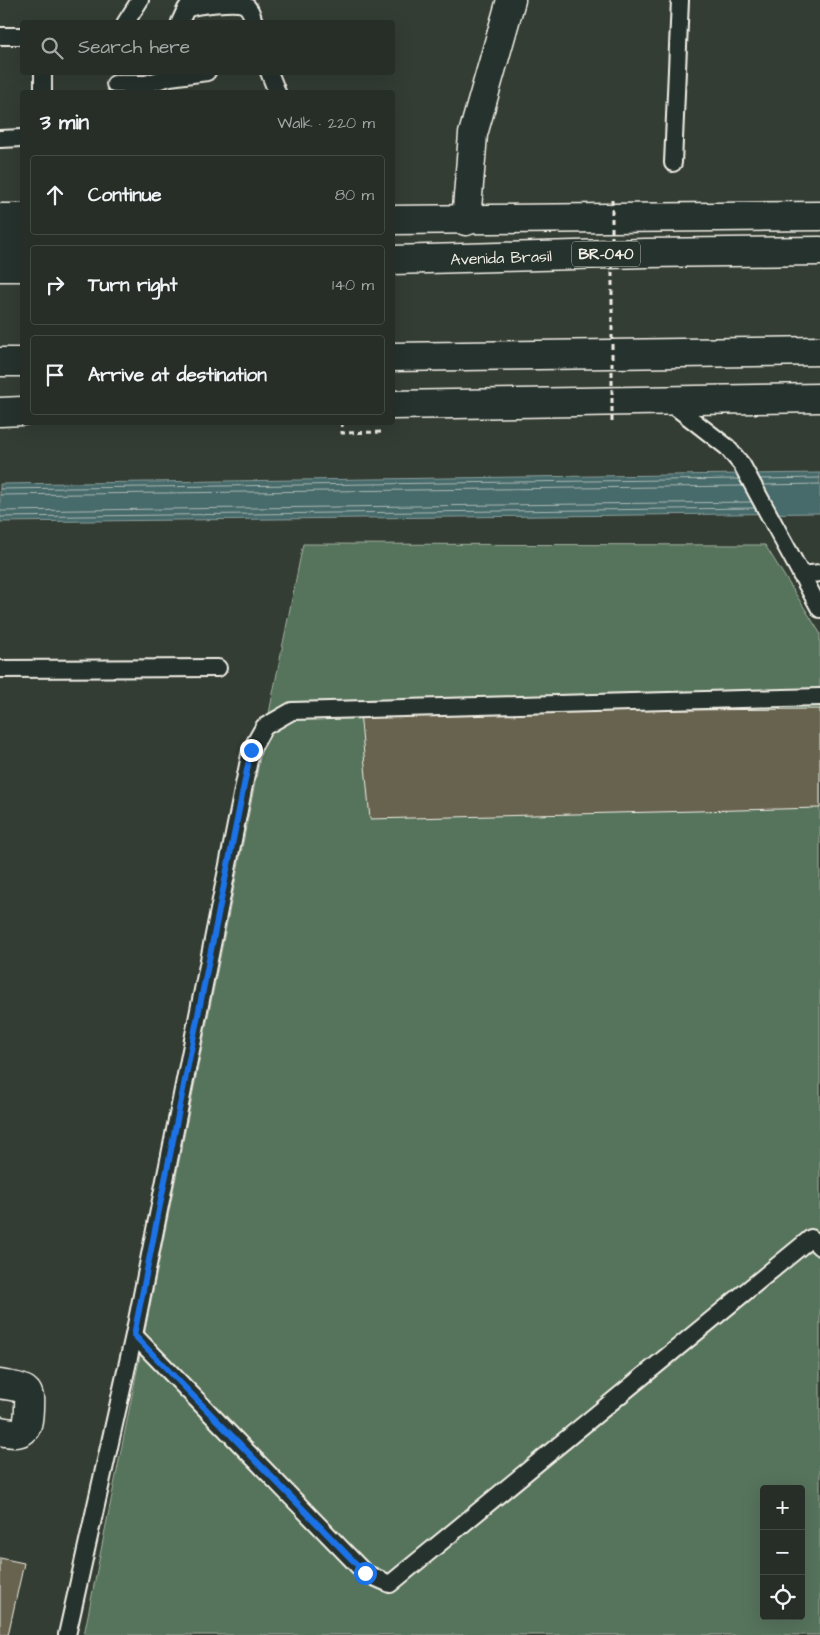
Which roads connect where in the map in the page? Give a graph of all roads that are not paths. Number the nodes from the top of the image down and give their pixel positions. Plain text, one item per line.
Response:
1 (140, 0) edge
2 (680, 0) edge
3 (512, 5) edge
4 (127, 20) edge
5 (181, 20) edge
6 (254, 20) edge
7 (0, 36) edge
8 (20, 36) edge
9 (43, 75) edge
10 (170, 75) edge
11 (270, 75) edge
12 (115, 83) edge
13 (146, 88) edge
14 (43, 90) edge
15 (276, 90) edge
16 (20, 138) edge
17 (0, 139) edge
18 (673, 163) dead end
19 (820, 216) edge
20 (0, 218) edge
21 (20, 218) edge
22 (395, 220) edge
23 (466, 221) junction
24 (0, 244) edge
25 (20, 245) edge
26 (820, 251) edge
27 (395, 260) edge
28 (0, 267) edge
29 (20, 267) edge
30 (820, 350) edge
31 (395, 356) edge
32 (0, 362) edge
33 (20, 362) edge
34 (820, 398) edge
35 (666, 400) junction
36 (395, 405) edge
37 (20, 411) edge
38 (0, 412) edge
39 (820, 573) edge
40 (801, 575) junction
41 (820, 609) edge
42 (218, 668) dead end
43 (0, 669) edge
44 (820, 696) edge
45 (820, 1247) edge
46 (134, 1335) junction
47 (0, 1384) edge
48 (0, 1431) edge
49 (67, 1635) edge

1 - 4 lane
2 - 18 lane
3 - 23 main road
5 - 6 lane
7 - 8 lane
9 - 14 lane
10 - 13 lane
11 - 15 lane
12 - 13 lane
16 - 17 lane
19 - 23 main road
20 - 21 main road
22 - 23 main road
24 - 25 main road
26 - 27 main road, Avenida Brasil / BR-040
28 - 29 main road
30 - 31 main road
32 - 33 main road
34 - 35 main road
35 - 36 main road
35 - 40 lane
37 - 38 main road
39 - 40 lane
40 - 41 lane
42 - 43 lane
44 - 46 lane
45 - 46 lane
46 - 49 lane
47 - 48 main road

